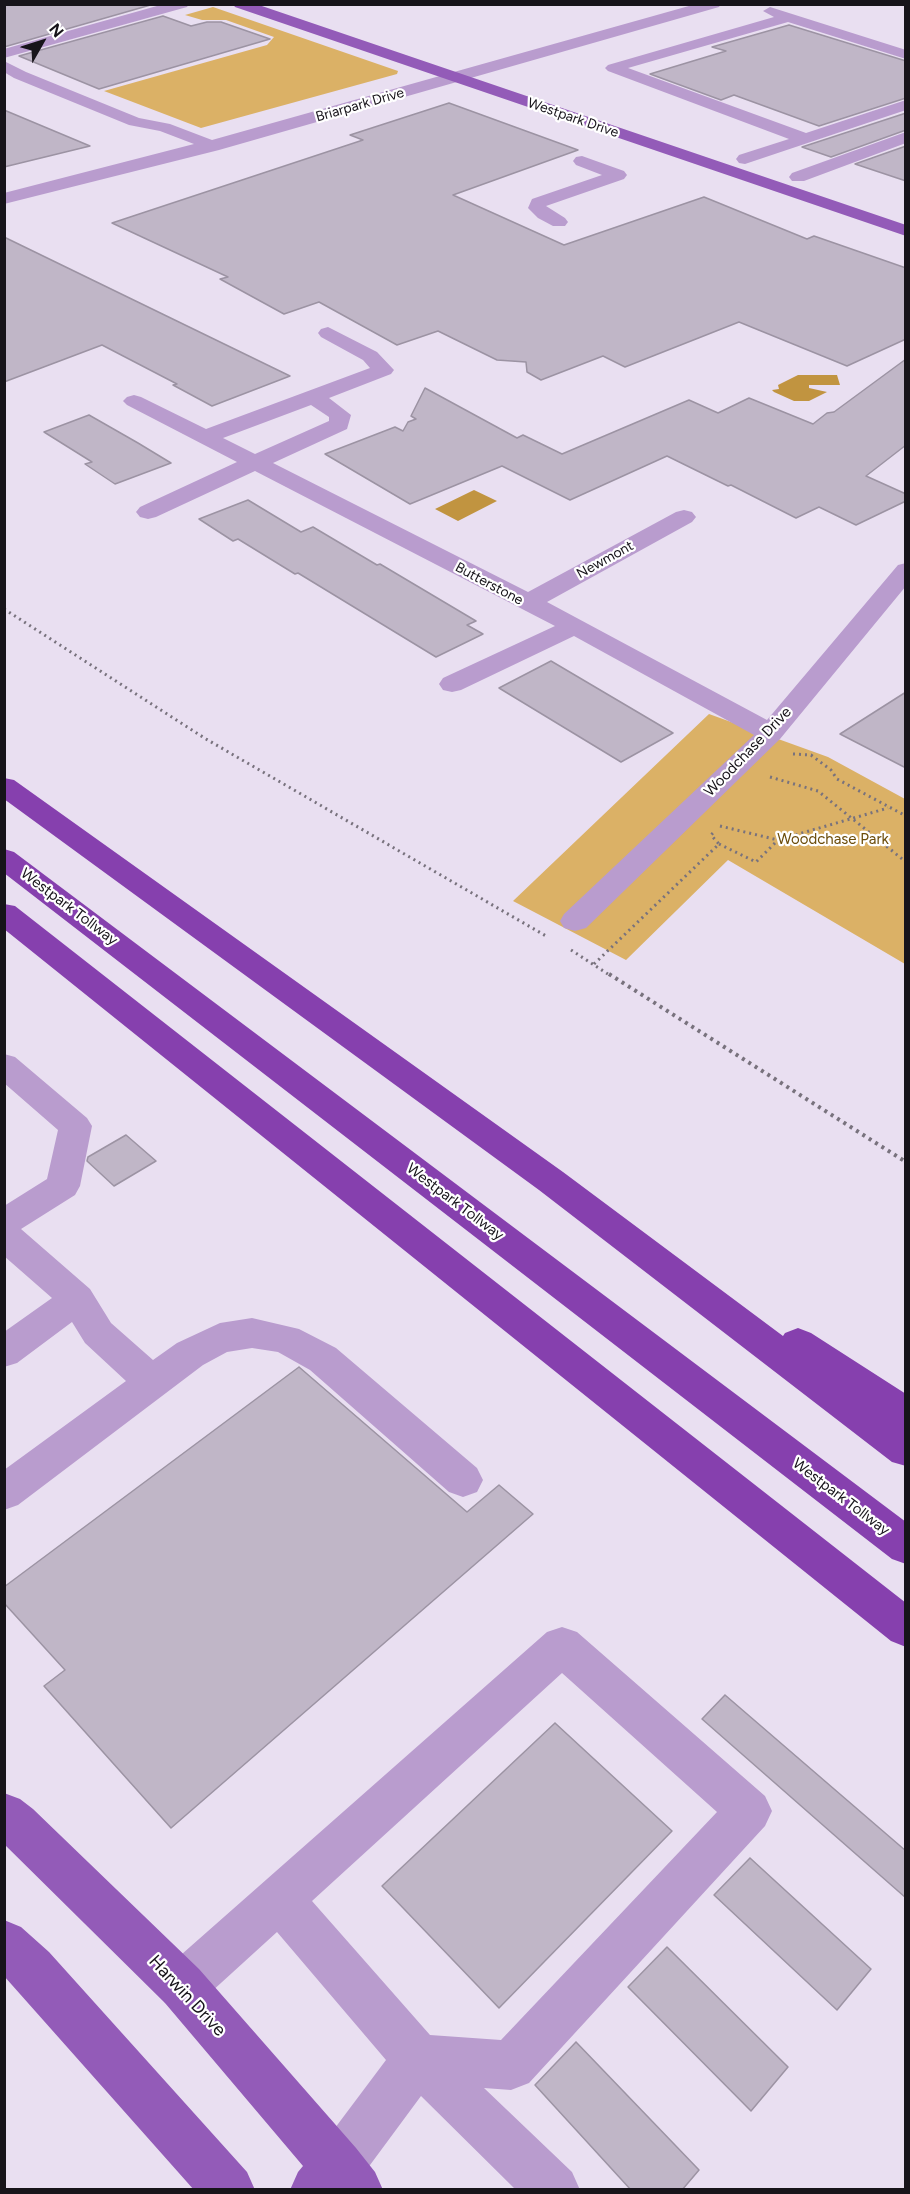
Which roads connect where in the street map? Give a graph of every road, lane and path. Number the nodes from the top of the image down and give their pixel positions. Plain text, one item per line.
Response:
1 (182, 4) edge
2 (286, 4) edge
3 (676, 4) edge
4 (714, 4) edge
5 (249, 5) edge
6 (760, 8) dead end
7 (789, 17) junction
8 (4, 54) edge
9 (906, 55) edge
10 (36, 64) dead end
11 (10, 67) edge
12 (481, 70) junction
13 (458, 71) junction
14 (436, 72) junction
15 (906, 105) edge
16 (302, 122) junction
17 (326, 131) dead end
18 (906, 137) edge
19 (194, 139) junction
20 (806, 139) junction
21 (213, 146) junction
22 (745, 159) junction
23 (582, 161) dead end
24 (798, 177) junction
25 (4, 186) edge
26 (4, 199) edge
27 (906, 213) edge
28 (559, 222) dead end
29 (906, 231) edge
30 (328, 333) dead end
31 (313, 397) junction
32 (134, 401) dead end
33 (206, 436) junction
34 (255, 461) junction
35 (148, 512) dead end
36 (684, 517) dead end
37 (906, 570) edge
38 (527, 603) junction
39 (4, 609) edge
40 (575, 627) junction
41 (452, 684) dead end
42 (771, 733) junction
43 (792, 754) dead end
44 (777, 769) dead end
45 (770, 777) junction
46 (762, 785) dead end
47 (4, 786) edge
48 (889, 807) junction
49 (906, 816) edge
50 (729, 818) dead end
51 (851, 818) junction
52 (720, 826) junction
53 (778, 840) junction
54 (719, 844) junction
55 (4, 858) edge
56 (906, 862) edge
57 (4, 913) edge
58 (575, 921) dead end
59 (554, 940) dead end
60 (564, 946) dead end
61 (594, 964) junction
62 (4, 1065) edge
63 (906, 1162) edge
64 (551, 1181) junction
65 (4, 1223) edge
66 (4, 1235) edge
67 (77, 1299) junction
68 (4, 1352) edge
69 (152, 1382) junction
70 (906, 1414) edge
71 (906, 1450) edge
72 (463, 1480) dead end
73 (4, 1493) edge
74 (906, 1546) edge
75 (906, 1628) edge
76 (4, 1815) edge
77 (279, 1899) junction
78 (4, 1944) edge
79 (182, 1986) junction
80 (418, 2059) junction
81 (337, 2182) edge
82 (229, 2190) edge
83 (554, 2190) edge

1 - 8 street
2 - 13 main road, Westpark Drive
3 - 13 street, Briarpark Drive
4 - 12 street, Briarpark Drive
5 - 14 main road, Westpark Drive
6 - 7 street
7 - 9 street
7 - 20 street
10 - 11 street
11 - 19 street
12 - 13 street, Briarpark Drive
12 - 22 main road, Westpark Drive
13 - 14 main road, Westpark Drive
13 - 16 street, Briarpark Drive
13 - 29 main road, Westpark Drive
14 - 19 street, Briarpark Drive
15 - 20 street
16 - 17 street
16 - 21 street, Briarpark Drive
18 - 24 street
19 - 21 street
19 - 25 street, Briarpark Drive
20 - 22 street
21 - 26 street, Briarpark Drive
22 - 24 main road, Westpark Drive
23 - 28 street
24 - 27 main road, Westpark Drive
30 - 31 street
31 - 33 street
31 - 34 street
32 - 33 street, Butterstone
33 - 34 street, Butterstone
34 - 35 street
34 - 38 street, Butterstone
36 - 38 street, Newmont
37 - 42 street, Woodchase Drive
38 - 40 street, Butterstone
39 - 59 path
40 - 41 street
40 - 42 street, Butterstone
42 - 58 street, Woodchase Drive
43 - 48 path
44 - 45 path
45 - 46 path
45 - 51 path
47 - 64 highway
48 - 49 path
48 - 51 path
50 - 52 path
51 - 53 path
51 - 56 path
52 - 53 path
52 - 54 path
53 - 54 path
54 - 61 path
55 - 74 highway, Westpark Tollway
57 - 75 highway
60 - 61 path
61 - 63 path
62 - 65 street
64 - 70 highway
64 - 71 highway
66 - 67 street
67 - 68 street
67 - 69 street
69 - 72 street
69 - 73 street
76 - 79 main road, Harwin Drive
77 - 79 street
77 - 80 street
77 - 80 street
78 - 82 main road
79 - 81 main road, Harwin Drive
80 - 81 street
80 - 83 street

